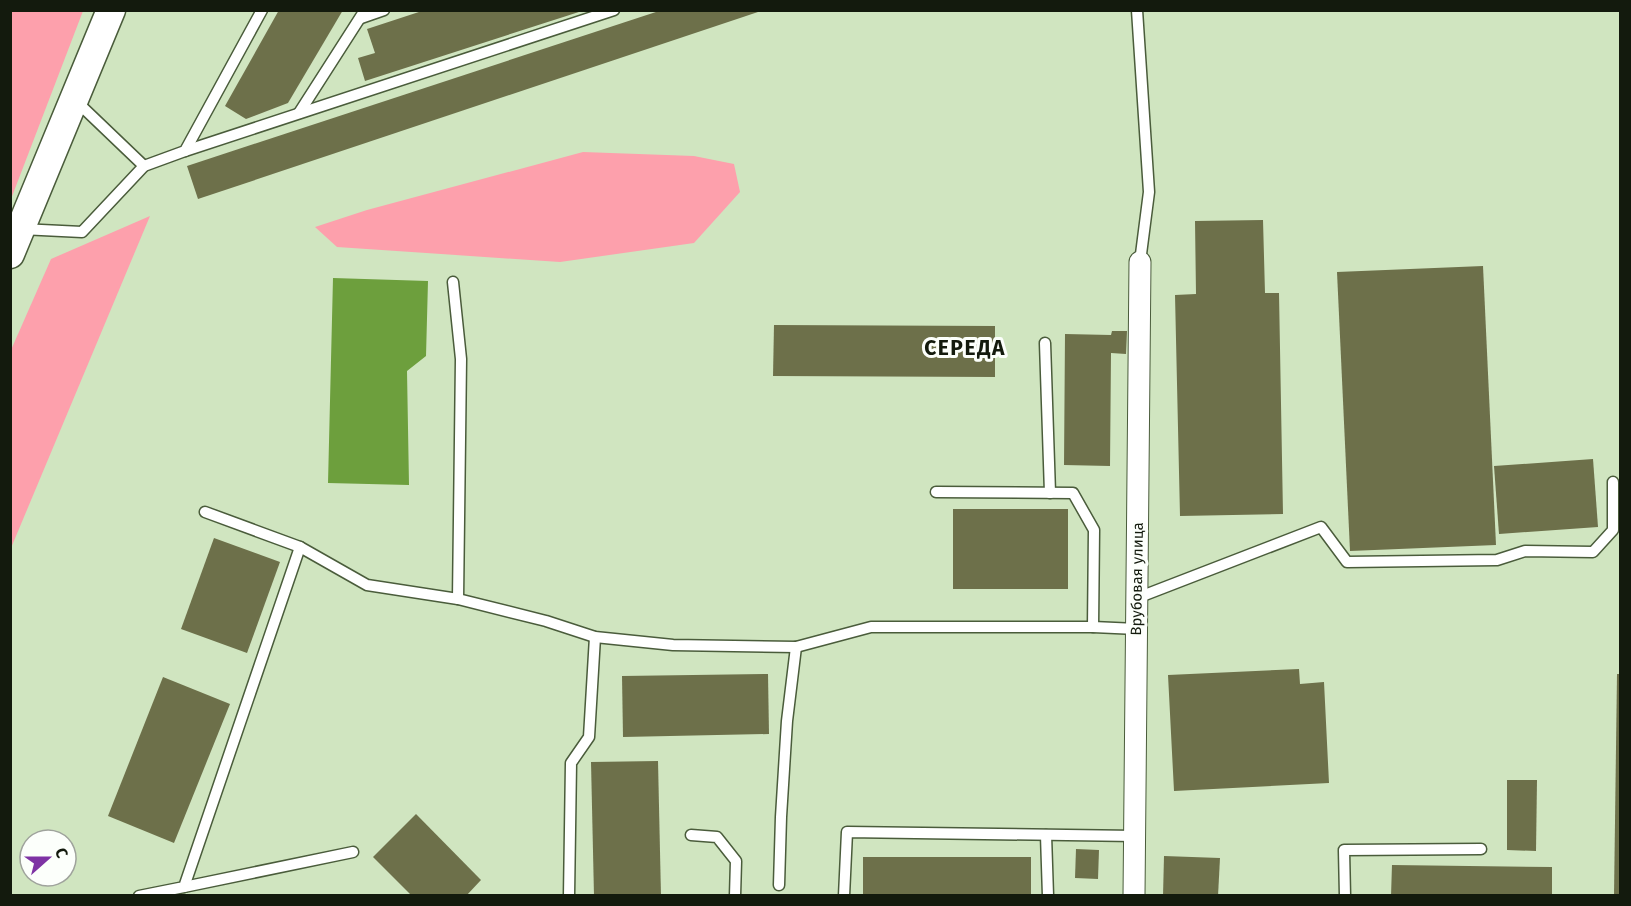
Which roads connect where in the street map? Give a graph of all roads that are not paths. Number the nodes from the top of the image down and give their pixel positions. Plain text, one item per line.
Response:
1 (111, 10) edge
2 (262, 10) edge
3 (384, 10) edge
4 (614, 10) edge
5 (1137, 10) edge
6 (363, 14) edge
7 (75, 100) junction
8 (299, 113) junction
9 (185, 152) junction
10 (144, 166) junction
11 (16, 241) edge
12 (1140, 262) joint
13 (453, 282) dead end
14 (1045, 343) dead end
15 (1613, 482) dead end
16 (936, 492) dead end
17 (1050, 493) junction
18 (205, 512) dead end
19 (300, 547) junction
20 (1137, 598) junction
21 (458, 599) junction
22 (1093, 627) junction
23 (1137, 629) junction
24 (595, 637) junction
25 (796, 647) junction
26 (1046, 835) junction
27 (691, 836) dead end
28 (1135, 836) junction
29 (1481, 849) dead end
30 (353, 852) dead end
31 (779, 885) dead end
32 (184, 887) junction
33 (139, 896) edge
34 (568, 896) edge
35 (735, 896) edge
36 (844, 896) edge
37 (1048, 896) edge
38 (1134, 896) edge
39 (1345, 896) edge

1 - 7 main road
2 - 9 lane
3 - 6 lane
4 - 8 lane
5 - 12 lane
6 - 8 lane
7 - 10 lane
7 - 11 main road
8 - 9 lane
9 - 10 lane
10 - 11 lane
12 - 20 street, Врубовая улица
13 - 21 lane
14 - 17 lane
15 - 20 lane
16 - 17 lane
17 - 22 lane
18 - 19 lane
19 - 21 lane
19 - 32 lane
20 - 23 street, Врубовая улица
21 - 24 lane
22 - 23 lane
22 - 25 lane
23 - 28 street, Врубовая улица
24 - 25 lane
24 - 34 lane
25 - 31 lane
26 - 28 lane
26 - 36 lane
26 - 37 lane
27 - 35 lane
28 - 38 street, Врубовая улица
29 - 39 lane
30 - 32 lane
32 - 33 lane

